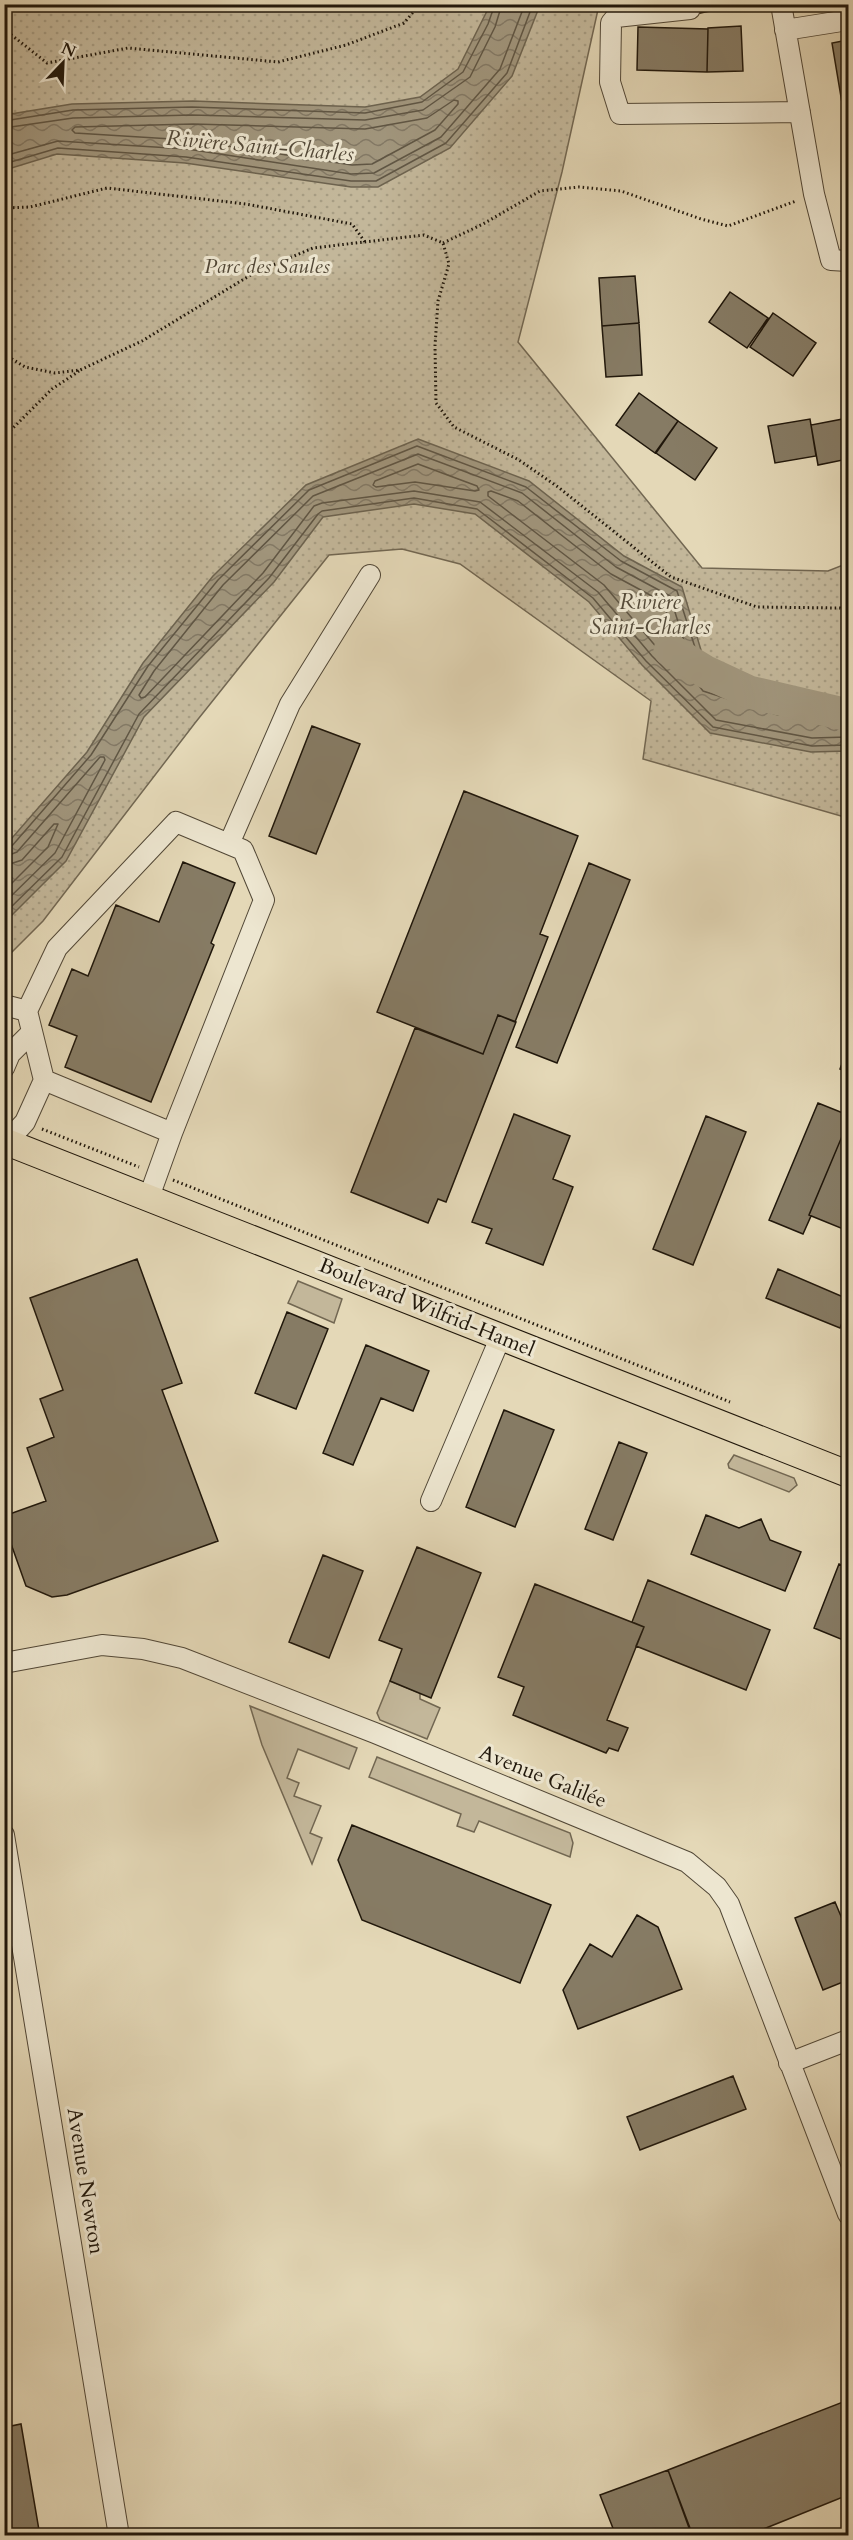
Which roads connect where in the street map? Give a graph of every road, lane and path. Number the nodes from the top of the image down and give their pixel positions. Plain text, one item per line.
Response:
1 (420, 4) edge
2 (781, 4) edge
3 (690, 9) dead end
4 (849, 20) edge
5 (4, 29) edge
6 (785, 30) junction
7 (800, 112) junction
8 (814, 194) junction
9 (4, 208) edge
10 (365, 242) junction
11 (443, 243) junction
12 (840, 261) edge
13 (4, 354) edge
14 (80, 370) junction
15 (4, 437) edge
16 (370, 575) dead end
17 (849, 611) edge
18 (229, 844) junction
19 (4, 1005) edge
20 (27, 1011) junction
21 (32, 1032) junction
22 (4, 1068) edge
23 (44, 1080) junction
24 (37, 1126) dead end
25 (172, 1133) junction
26 (5, 1142) edge
27 (134, 1165) dead end
28 (185, 1185) dead end
29 (149, 1197) junction
30 (501, 1336) junction
31 (728, 1401) dead end
32 (849, 1474) edge
33 (431, 1501) dead end
34 (4, 1663) edge
35 (4, 1835) edge
36 (849, 2040) edge
37 (789, 2062) junction
38 (849, 2214) edge
39 (119, 2535) edge

1 - 5 path
2 - 6 street
3 - 7 street
4 - 6 street
6 - 7 street
7 - 8 street
8 - 11 path
8 - 12 street
9 - 10 path
10 - 11 path
10 - 14 path
11 - 17 path
13 - 14 path
14 - 15 path
16 - 18 street
18 - 20 street
18 - 25 street
19 - 20 street
20 - 21 street
21 - 22 street
21 - 23 street
23 - 25 street
23 - 26 street
24 - 27 path
25 - 29 street
26 - 29 main road, Boulevard Wilfrid-Hamel
28 - 31 path
29 - 30 main road, Boulevard Wilfrid-Hamel
30 - 32 main road, Boulevard Wilfrid-Hamel
30 - 33 street
34 - 37 street, Avenue Galilée
35 - 39 street, Avenue Newton
36 - 37 street
37 - 38 street, Avenue Galilée

